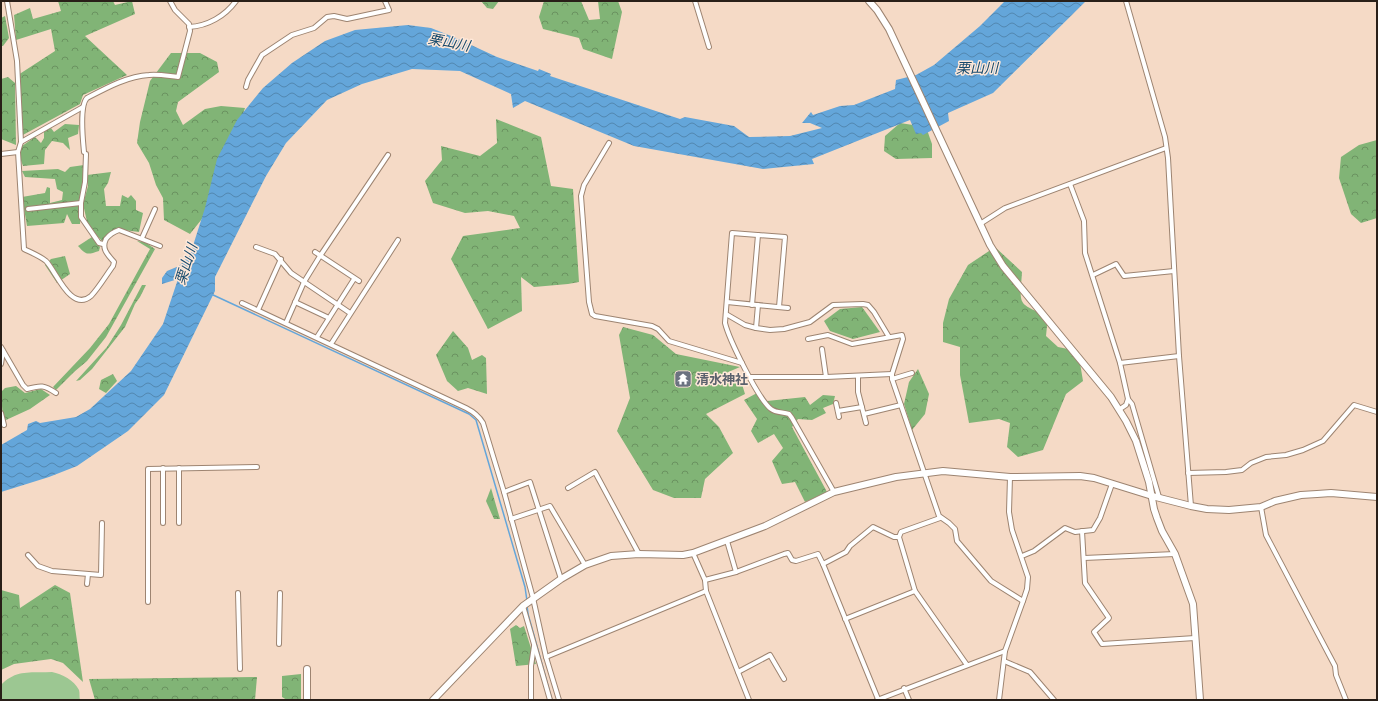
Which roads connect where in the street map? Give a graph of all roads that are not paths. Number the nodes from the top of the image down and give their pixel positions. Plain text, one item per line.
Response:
1 (7, 1) edge
2 (170, 1) edge
3 (236, 1) edge
4 (384, 1) edge
5 (694, 1) edge
6 (869, 1) edge
7 (1126, 1) edge
8 (189, 27) junction
9 (709, 47) dead end
10 (246, 87) dead end
11 (83, 108) junction
12 (21, 142) junction
13 (609, 143) dead end
14 (1166, 148) junction
15 (18, 152) junction
16 (1, 154) edge
17 (388, 155) dead end
18 (1070, 184) junction
19 (81, 203) junction
20 (28, 209) dead end
21 (155, 209) dead end
22 (980, 224) junction
23 (758, 235) junction
24 (142, 238) junction
25 (398, 240) dead end
26 (103, 244) junction
27 (160, 246) dead end
28 (256, 247) dead end
29 (315, 252) dead end
30 (320, 256) junction
31 (281, 259) junction
32 (1174, 271) junction
33 (1093, 275) junction
34 (354, 278) junction
35 (304, 282) junction
36 (359, 282) dead end
37 (295, 302) junction
38 (727, 302) junction
39 (242, 303) dead end
40 (338, 304) junction
41 (752, 305) junction
42 (758, 305) junction
43 (779, 307) junction
44 (788, 308) dead end
45 (258, 310) junction
46 (350, 313) junction
47 (726, 314) junction
48 (329, 318) junction
49 (286, 323) junction
50 (756, 328) junction
51 (889, 336) junction
52 (317, 337) junction
53 (808, 339) dead end
54 (331, 344) junction
55 (822, 349) dead end
56 (2, 350) edge
57 (1179, 356) junction
58 (742, 363) junction
59 (1120, 363) junction
60 (1, 364) edge
61 (912, 373) dead end
62 (892, 374) junction
63 (858, 376) junction
64 (750, 377) junction
65 (826, 377) junction
66 (892, 379) junction
67 (56, 393) dead end
68 (1128, 399) junction
69 (836, 403) dead end
70 (901, 405) junction
71 (862, 407) junction
72 (1120, 409) junction
73 (838, 411) junction
74 (1377, 412) edge
75 (1, 413) edge
76 (864, 414) junction
77 (839, 417) dead end
78 (866, 423) dead end
79 (4, 425) dead end
80 (257, 467) dead end
81 (162, 468) junction
82 (179, 468) junction
83 (925, 472) junction
84 (1188, 473) junction
85 (1010, 477) junction
86 (1112, 484) junction
87 (568, 488) dead end
88 (504, 492) junction
89 (834, 492) junction
90 (1152, 496) junction
91 (1377, 497) edge
92 (1159, 498) junction
93 (1191, 506) junction
94 (1261, 507) junction
95 (538, 510) junction
96 (940, 518) junction
97 (511, 519) junction
98 (102, 523) dead end
99 (163, 523) dead end
100 (179, 523) dead end
101 (1082, 531) junction
102 (899, 537) junction
103 (727, 541) junction
104 (693, 553) junction
105 (639, 554) junction
106 (1175, 554) junction
107 (28, 555) dead end
108 (1022, 556) junction
109 (1084, 558) junction
110 (824, 564) junction
111 (585, 565) junction
112 (736, 572) junction
113 (88, 574) junction
114 (562, 579) junction
115 (705, 580) junction
116 (87, 584) dead end
117 (706, 591) junction
118 (915, 592) junction
119 (238, 593) dead end
120 (280, 594) dead end
121 (532, 598) junction
122 (1024, 601) junction
123 (148, 602) dead end
124 (523, 606) junction
125 (845, 619) junction
126 (1195, 638) junction
127 (279, 644) dead end
128 (534, 644) junction
129 (1005, 651) junction
130 (546, 657) junction
131 (1004, 661) junction
132 (967, 665) junction
133 (240, 669) dead end
134 (307, 669) dead end
135 (738, 672) junction
136 (784, 679) dead end
137 (904, 688) junction
138 (440, 697) edge
139 (307, 700) edge
140 (433, 700) edge
141 (531, 700) edge
142 (550, 700) edge
143 (559, 700) edge
144 (749, 700) edge
145 (877, 700) edge
146 (909, 700) edge
147 (1000, 700) edge
148 (1054, 700) edge
149 (1200, 700) edge
150 (1346, 700) edge

1 - 12 street
2 - 8 street
3 - 8 street
4 - 10 street
5 - 9 street
6 - 22 street
7 - 14 street
8 - 11 street
11 - 12 street
11 - 19 street
12 - 15 street
13 - 58 street
14 - 18 street
14 - 32 street
15 - 16 street
15 - 26 street
17 - 30 street
18 - 22 street
18 - 33 street
19 - 20 street
19 - 26 street
21 - 24 street
22 - 72 street
23 - 38 street
23 - 41 street
23 - 43 street
24 - 26 street
24 - 27 street
25 - 46 street
28 - 31 street
29 - 30 street
30 - 34 street
30 - 35 street
31 - 35 street
31 - 45 street
32 - 33 street
32 - 57 street
33 - 59 street
34 - 36 street
34 - 40 street
35 - 37 street
35 - 40 street
37 - 48 street
37 - 49 street
38 - 41 street
38 - 47 street
39 - 45 street
40 - 46 street
40 - 48 street
41 - 42 street
42 - 43 street
42 - 50 street
43 - 44 street
45 - 49 street
46 - 54 street
47 - 50 street
47 - 58 street
48 - 52 street
49 - 52 street
50 - 51 street
51 - 53 street
51 - 62 street
52 - 54 street
54 - 88 street
55 - 65 street
56 - 60 street
56 - 67 street
57 - 59 street
57 - 84 street
58 - 64 street
59 - 68 street
61 - 66 street
62 - 63 street
62 - 66 street
63 - 65 street
63 - 71 street
64 - 65 street
64 - 89 street
66 - 70 street
68 - 72 street
68 - 92 street
69 - 73 street
70 - 76 street
70 - 83 street
71 - 73 street
71 - 76 street
72 - 90 street
73 - 77 street
74 - 84 street
75 - 79 street
76 - 78 street
80 - 82 street
81 - 82 street
81 - 99 street
81 - 123 street
82 - 100 street
83 - 85 street
83 - 89 street
83 - 96 street
84 - 93 street
85 - 86 street
85 - 108 street
86 - 90 street
86 - 101 street
87 - 105 street
88 - 95 street
88 - 97 street
89 - 103 street
90 - 92 street
90 - 106 street
91 - 94 street
92 - 93 street
93 - 94 street
94 - 150 street
95 - 97 street
95 - 111 street
95 - 114 street
96 - 102 street
96 - 122 street
97 - 121 street
98 - 113 street
101 - 108 street
101 - 109 street
102 - 110 street
102 - 118 street
103 - 104 street
103 - 112 street
104 - 105 street
104 - 115 street
105 - 111 street
106 - 109 street
106 - 126 street
107 - 113 street
108 - 122 street
109 - 126 street
110 - 112 street
110 - 125 street
111 - 114 street
112 - 115 street
113 - 116 street
114 - 121 street
115 - 117 street
117 - 130 street
117 - 135 street
118 - 125 street
118 - 132 street
119 - 133 street
120 - 127 street
121 - 124 street
121 - 130 street
122 - 129 street
124 - 128 street
124 - 138 street
125 - 145 street
126 - 149 street
128 - 141 street
128 - 142 street
129 - 131 street
129 - 132 street
130 - 143 street
131 - 147 street
131 - 148 street
132 - 137 street
134 - 139 street
135 - 136 street
135 - 144 street
137 - 145 street
137 - 146 street
138 - 140 street

